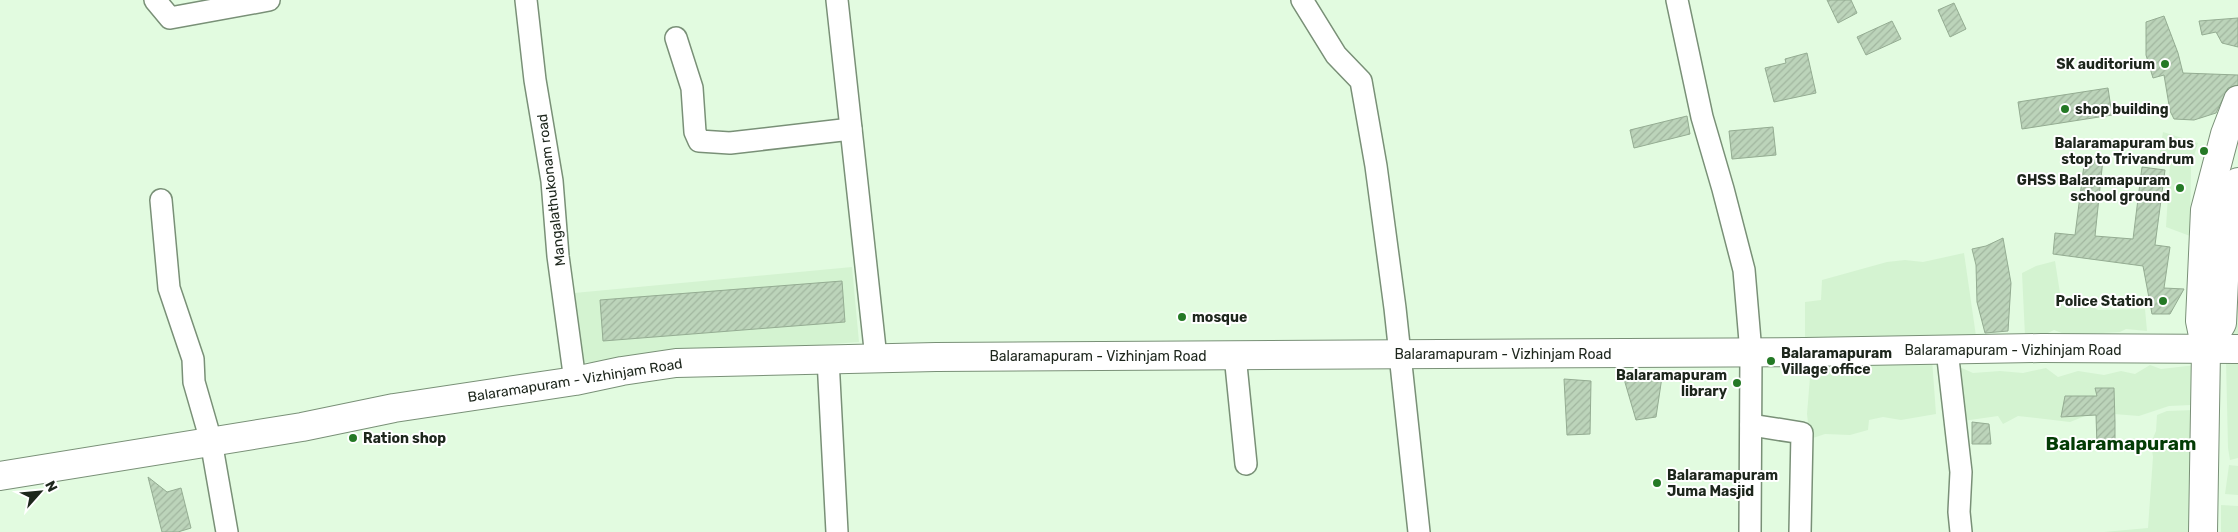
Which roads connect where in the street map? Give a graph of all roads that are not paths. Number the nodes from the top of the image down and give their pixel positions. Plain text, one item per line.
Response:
1 (155, 0) edge
2 (269, 0) edge
3 (526, 0) edge
4 (837, 0) edge
5 (1302, 0) edge
6 (1677, 0) edge
7 (676, 38) dead end
8 (2238, 100) edge
9 (851, 129) junction
10 (2238, 182) edge
11 (160, 200) dead end
12 (2238, 349) edge
13 (1947, 350) junction
14 (2206, 350) junction
15 (1751, 353) junction
16 (1401, 354) junction
17 (1235, 355) junction
18 (876, 358) junction
19 (828, 359) junction
20 (576, 381) junction
21 (1751, 425) junction
22 (211, 441) junction
23 (1246, 464) dead end
24 (0, 476) edge
25 (227, 532) edge
26 (837, 532) edge
27 (1419, 532) edge
28 (1750, 532) edge
29 (1800, 532) edge
30 (1961, 532) edge
31 (2204, 532) edge

1 - 2 street
3 - 20 street, Mangalathukonam road
4 - 9 street
5 - 16 street
6 - 15 street
7 - 9 street
8 - 14 main road
9 - 18 street
10 - 14 main road
11 - 22 street
12 - 14 main road, Balaramapuram - Vizhinjam Road
13 - 14 main road, Balaramapuram - Vizhinjam Road
13 - 15 main road, Balaramapuram - Vizhinjam Road
13 - 30 street
14 - 31 main road
15 - 16 main road, Balaramapuram - Vizhinjam Road
15 - 21 street
16 - 17 main road, Balaramapuram - Vizhinjam Road
16 - 27 street
17 - 18 main road, Balaramapuram - Vizhinjam Road
17 - 23 street
18 - 19 main road, Balaramapuram - Vizhinjam Road
19 - 20 main road, Balaramapuram - Vizhinjam Road
19 - 26 street
20 - 22 main road, Balaramapuram - Vizhinjam Road
21 - 28 street
21 - 29 street
22 - 24 main road, Balaramapuram - Vizhinjam Road
22 - 25 street

